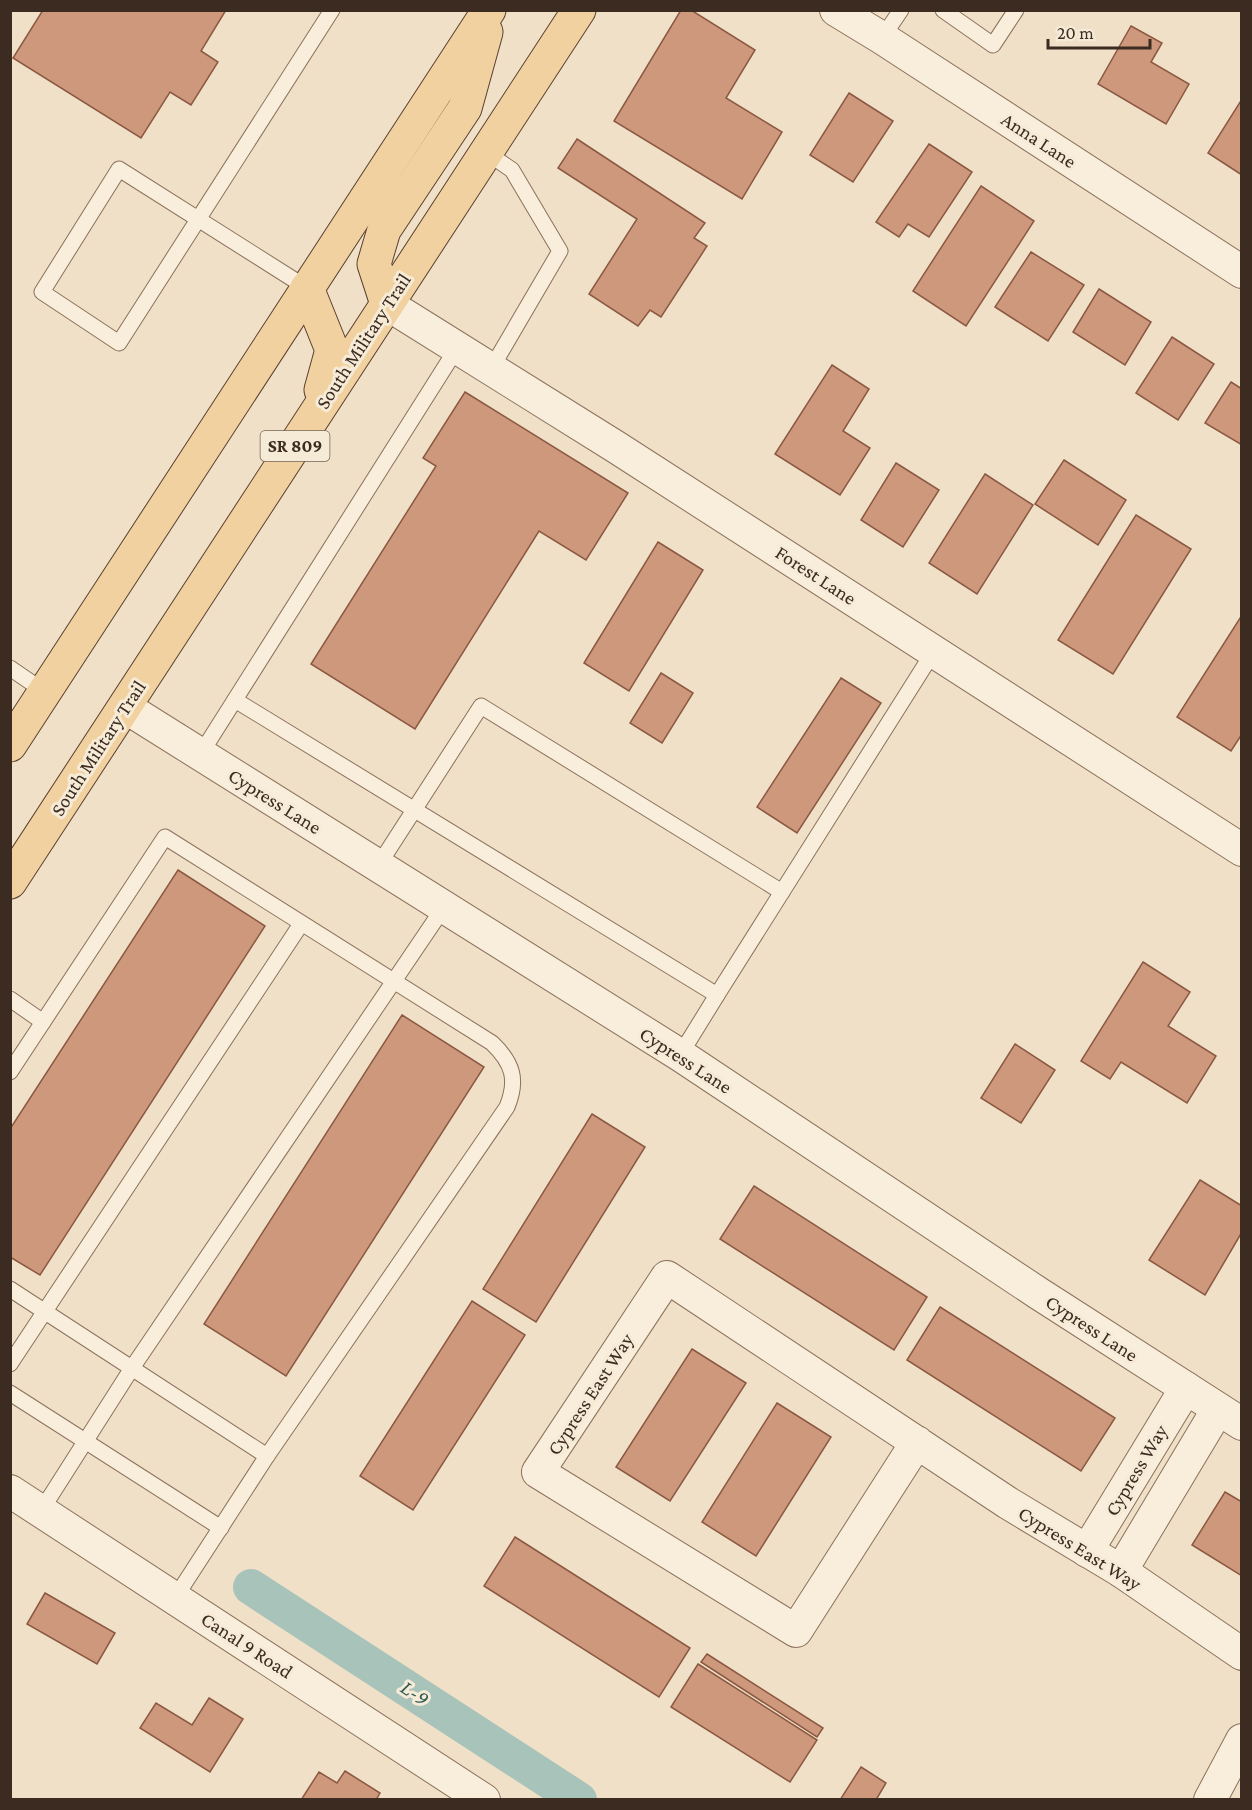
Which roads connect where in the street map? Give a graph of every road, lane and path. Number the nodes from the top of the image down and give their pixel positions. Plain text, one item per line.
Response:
1 (332, 10) edge
2 (490, 10) edge
3 (579, 10) edge
4 (836, 10) edge
5 (901, 10) edge
6 (943, 10) edge
7 (1016, 10) edge
8 (882, 38) junction
9 (486, 152) junction
10 (198, 220) junction
11 (1242, 272) edge
12 (308, 288) junction
13 (387, 304) junction
14 (457, 348) junction
15 (491, 369) junction
16 (315, 415) junction
17 (934, 651) junction
18 (10, 668) edge
19 (45, 692) junction
20 (235, 700) junction
21 (125, 707) junction
22 (10, 745) edge
23 (200, 754) junction
24 (415, 810) junction
25 (1242, 850) edge
26 (378, 866) junction
27 (10, 882) edge
28 (782, 892) junction
29 (444, 907) junction
30 (301, 924) junction
31 (393, 982) junction
32 (717, 995) junction
33 (10, 999) edge
34 (43, 1022) junction
35 (680, 1055) junction
36 (10, 1072) edge
37 (10, 1289) edge
38 (45, 1312) junction
39 (10, 1364) edge
40 (132, 1368) junction
41 (1186, 1388) junction
42 (10, 1393) edge
43 (1230, 1417) edge
44 (85, 1442) junction
45 (917, 1442) junction
46 (267, 1456) junction
47 (10, 1491) edge
48 (41, 1511) junction
49 (221, 1528) junction
50 (1087, 1551) junction
51 (1121, 1571) junction
52 (175, 1598) junction
53 (1242, 1654) edge
54 (1242, 1740) edge
55 (484, 1800) edge
56 (1210, 1800) edge

1 - 10 lane
2 - 12 main road
2 - 13 main road
3 - 9 main road, South Military Trail / SR 809
4 - 8 street, Anna Lane
5 - 8 lane
6 - 7 lane
8 - 11 street, Anna Lane
9 - 13 main road, South Military Trail / SR 809
9 - 15 lane
10 - 10 lane
10 - 12 lane
12 - 16 main road
12 - 19 main road
13 - 14 street, Forest Lane
13 - 16 main road, South Military Trail / SR 809
14 - 15 street, Forest Lane
14 - 20 lane
15 - 17 street, Forest Lane
16 - 21 main road, South Military Trail / SR 809
17 - 25 street, Forest Lane
17 - 28 lane
18 - 19 lane
19 - 22 main road
20 - 23 lane
20 - 24 lane
21 - 23 street, Cypress Lane
21 - 27 main road, South Military Trail / SR 809
23 - 26 street, Cypress Lane
24 - 26 lane
24 - 28 lane
24 - 32 lane
26 - 29 street, Cypress Lane
28 - 32 lane
29 - 31 lane
29 - 35 street, Cypress Lane
30 - 31 lane
30 - 34 lane
30 - 38 lane
31 - 40 lane
31 - 46 lane
32 - 35 lane
33 - 34 lane
34 - 36 lane
35 - 41 street, Cypress Lane
37 - 38 lane
38 - 39 lane
38 - 40 lane
40 - 44 lane
40 - 46 lane
41 - 43 street, Cypress Lane
41 - 50 street, Cypress Way
42 - 44 lane
43 - 51 street, Cypress Way
44 - 48 lane
44 - 49 lane
45 - 45 street, Cypress East Way
45 - 50 street, Cypress East Way
46 - 49 lane
47 - 48 street, Canal 9 Road
48 - 52 street, Canal 9 Road
49 - 52 lane
50 - 51 street, Cypress East Way
51 - 53 street, Cypress East Way
52 - 55 street, Canal 9 Road
54 - 56 street

